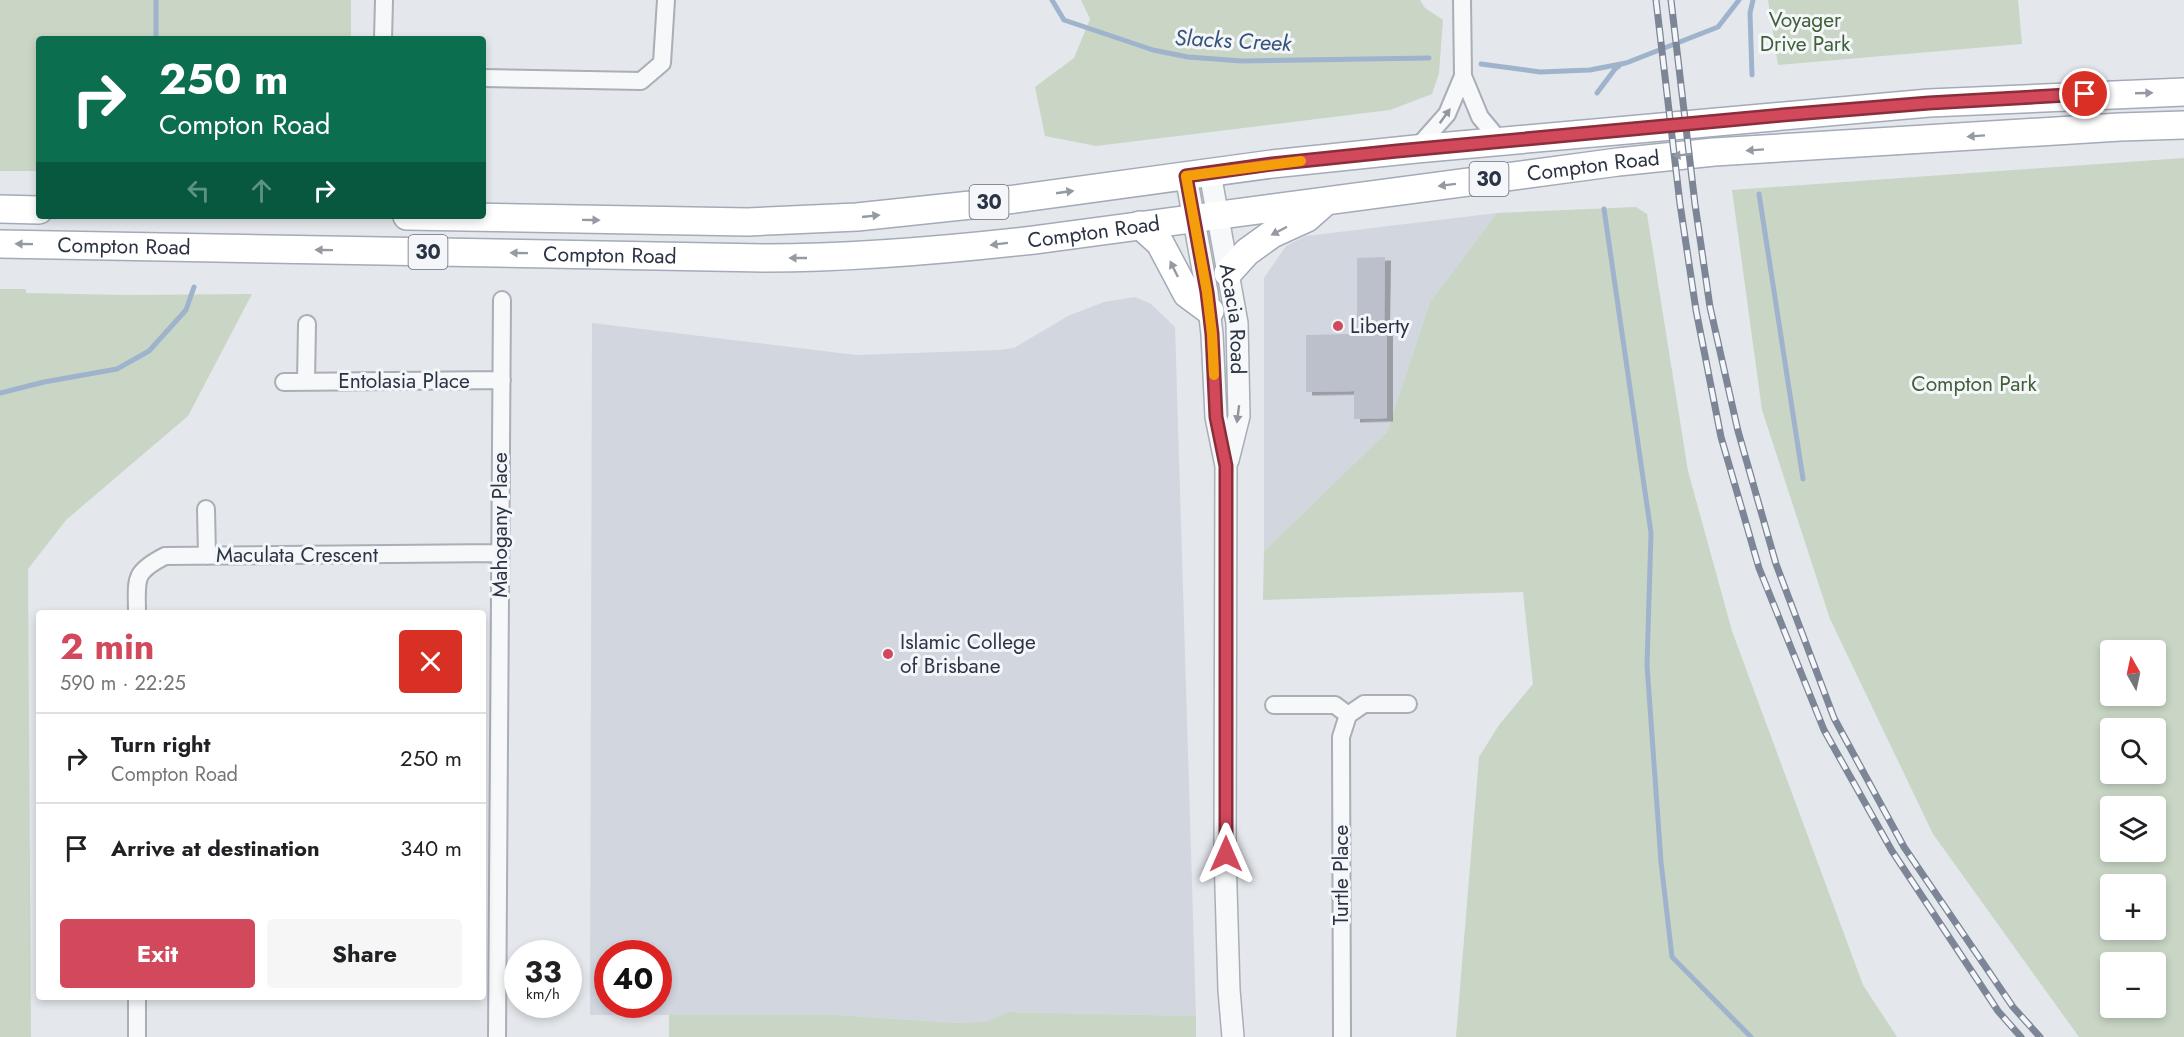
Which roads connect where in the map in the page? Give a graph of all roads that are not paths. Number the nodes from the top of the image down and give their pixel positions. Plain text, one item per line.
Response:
1 (384, 0) edge
2 (666, 0) edge
3 (1462, 0) edge
4 (383, 36) edge
5 (1463, 76) junction
6 (486, 78) edge
7 (2184, 92) edge
8 (2000, 99) junction
9 (2184, 124) edge
10 (2056, 131) junction
11 (1500, 141) junction
12 (1416, 149) junction
13 (1198, 175) junction
14 (1328, 200) junction
15 (0, 209) edge
16 (36, 210) edge
17 (1205, 217) junction
18 (486, 218) edge
19 (1140, 225) junction
20 (0, 244) edge
21 (1228, 273) junction
22 (502, 300) dead end
23 (1210, 311) junction
24 (307, 324) dead end
25 (501, 381) junction
26 (284, 382) dead end
27 (306, 382) junction
28 (1226, 466) junction
29 (206, 509) dead end
30 (500, 553) junction
31 (207, 556) junction
32 (137, 610) edge
33 (1408, 704) dead end
34 (1274, 705) dead end
35 (1348, 715) junction
36 (491, 751) edge
37 (490, 946) edge
38 (137, 1000) edge
39 (137, 1037) edge
40 (497, 1037) edge
41 (1233, 1037) edge
42 (1342, 1037) edge

1 - 4 street
2 - 6 street
3 - 5 street
5 - 11 street
12 -> 5 street
8 -> 7 main road, Compton Road / 30
8 - 10 main road
8 - 11 main road, Compton Road / 30
9 - 10 main road, Compton Road / 30
10 -> 14 main road, Compton Road / 30
11 - 12 main road, Compton Road / 30
12 - 13 main road, Compton Road / 30
13 - 17 street, Acacia Road
18 -> 13 main road, Compton Road / 30
14 - 17 main road, Compton Road / 30
14 -> 21 main road
15 - 16 main road, Compton Road
17 - 19 main road, Compton Road / 30
17 - 21 street, Acacia Road
17 - 23 street, Acacia Road
19 -> 20 main road, Compton Road / 30
23 -> 19 main road
21 -> 28 street, Acacia Road
22 - 25 street, Mahogany Place
23 - 28 street, Acacia Road
24 - 27 street
25 - 27 street, Entolasia Place
25 - 30 street, Mahogany Place
26 - 27 street, Entolasia Place
28 - 41 street, Acacia Road
29 - 31 street
30 - 31 street, Maculata Crescent
30 - 36 street, Mahogany Place
31 - 32 street, Maculata Crescent
33 - 35 street
34 - 35 street
35 - 42 street, Turtle Place
36 - 37 street, Mahogany Place
37 - 40 street, Mahogany Place
38 - 39 street

